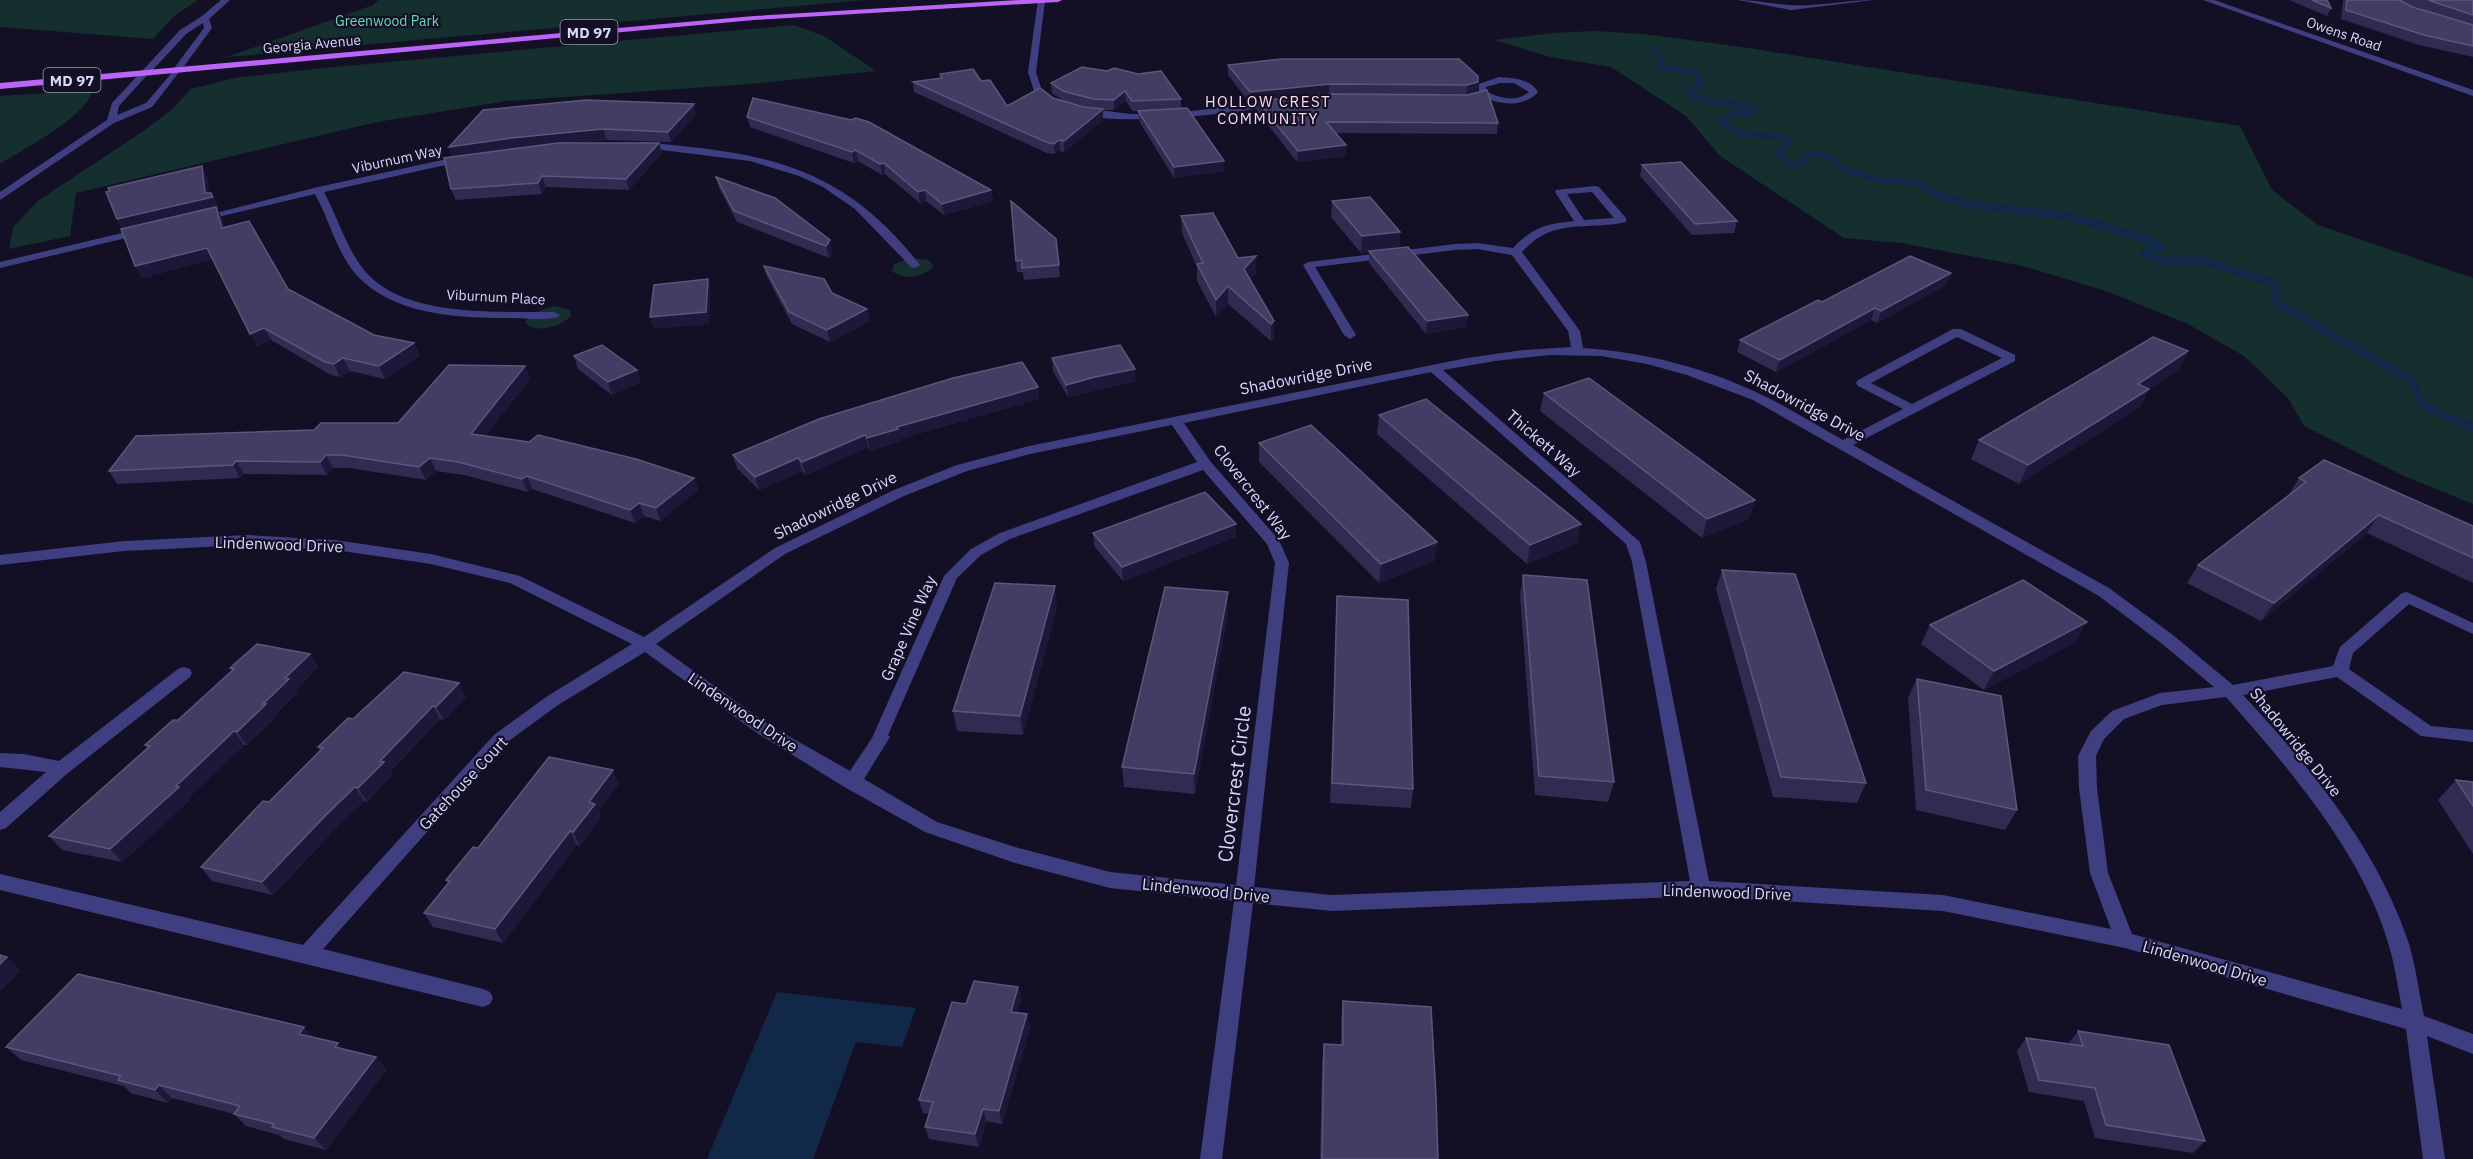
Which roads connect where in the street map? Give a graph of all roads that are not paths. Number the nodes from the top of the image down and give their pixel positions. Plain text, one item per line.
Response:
1 (226, 0) edge
2 (1058, 0) edge
3 (1742, 0) edge
4 (1870, 0) edge
5 (2207, 0) edge
6 (1041, 1) edge
7 (205, 18) junction
8 (176, 70) junction
9 (145, 73) junction
10 (0, 86) edge
11 (2473, 93) edge
12 (1486, 95) junction
13 (1476, 97) edge
14 (1285, 102) edge
15 (1060, 105) edge
16 (1076, 110) edge
17 (111, 121) junction
18 (633, 144) edge
19 (481, 155) edge
20 (318, 190) junction
21 (0, 197) edge
22 (191, 220) edge
23 (1582, 225) junction
24 (157, 228) edge
25 (1516, 252) junction
26 (0, 265) edge
27 (915, 265) dead end
28 (554, 315) dead end
29 (1350, 334) dead end
30 (1578, 351) junction
31 (1434, 369) junction
32 (1914, 410) junction
33 (1176, 421) junction
34 (1843, 446) junction
35 (1205, 464) junction
36 (0, 560) edge
37 (1279, 592) joint
38 (2473, 629) edge
39 (645, 644) junction
40 (2340, 671) junction
41 (184, 673) dead end
42 (2230, 691) junction
43 (2473, 736) edge
44 (0, 760) edge
45 (62, 768) junction
46 (852, 783) junction
47 (0, 823) edge
48 (0, 882) edge
49 (1701, 888) junction
50 (1244, 895) junction
51 (2125, 940) junction
52 (307, 954) junction
53 (483, 998) dead end
54 (2415, 1022) junction
55 (2473, 1044) edge
56 (1211, 1159) edge
57 (2434, 1159) edge

1 - 7 street
2 - 6 main road, Georgia Avenue / MD 97
3 - 4 street
5 - 11 street, Owens Road
6 - 8 main road, Georgia Avenue / MD 97
6 - 15 street
7 - 8 street
7 - 9 street
8 - 9 main road, Georgia Avenue / MD 97
8 - 17 street
9 - 10 main road, Georgia Avenue / MD 97
9 - 17 street
12 - 12 street
12 - 13 street
14 - 16 street
17 - 21 street
18 - 27 street
19 - 20 street, Viburnum Way
20 - 22 street, Viburnum Way
20 - 28 street, Viburnum Place
23 - 23 street
23 - 25 street
24 - 26 street
25 - 29 street
25 - 30 street
30 - 31 street, Shadowridge Drive
30 - 34 street, Shadowridge Drive
31 - 33 street, Shadowridge Drive
31 - 49 street, Thickett Way
32 - 32 street
32 - 34 street
33 - 35 street, Clovercrest Way
33 - 39 street, Shadowridge Drive
34 - 42 street, Shadowridge Drive
35 - 37 street, Clovercrest Way
35 - 46 street, Grape Vine Way
36 - 39 street, Lindenwood Drive
37 - 50 street, Clovercrest Circle
38 - 40 street
39 - 46 street, Lindenwood Drive
39 - 52 street, Gatehouse Court
40 - 42 street
40 - 43 street
41 - 45 street
42 - 51 street
42 - 54 street, Shadowridge Drive
44 - 45 street
45 - 47 street
46 - 50 street, Lindenwood Drive
48 - 52 street
49 - 50 street, Lindenwood Drive
49 - 51 street, Lindenwood Drive
50 - 56 street, Clovercrest Circle
51 - 54 street, Lindenwood Drive
52 - 53 street
54 - 55 street, Lindenwood Drive
54 - 57 street, Shadowridge Drive

